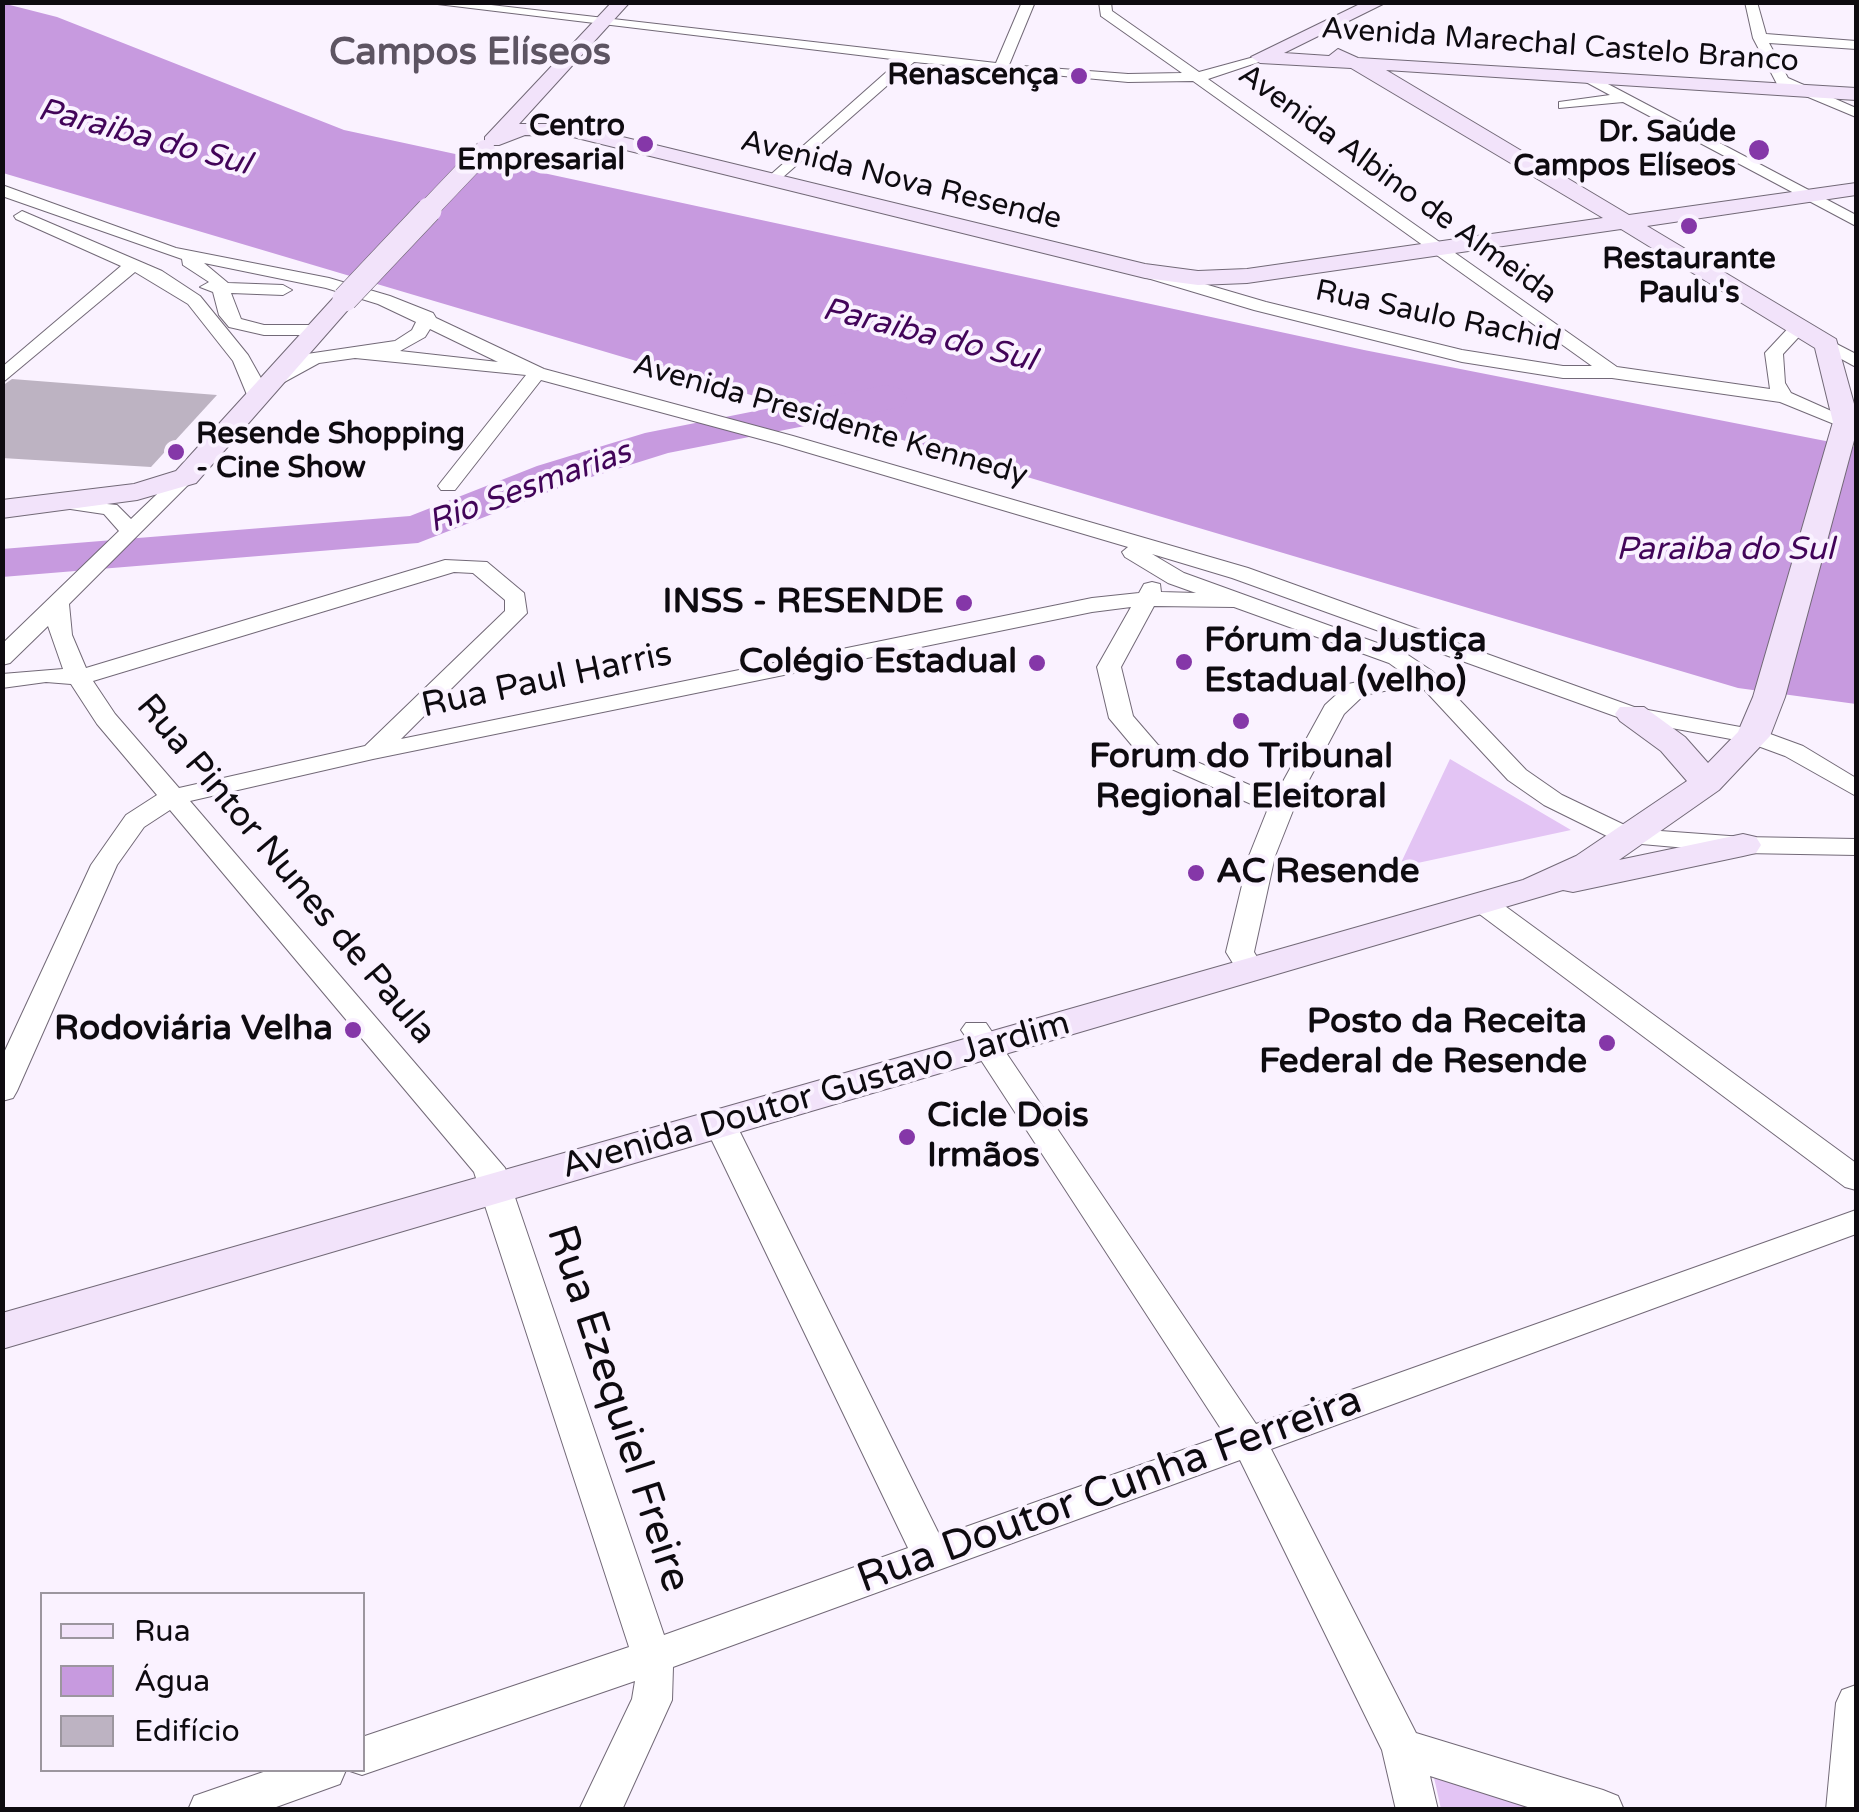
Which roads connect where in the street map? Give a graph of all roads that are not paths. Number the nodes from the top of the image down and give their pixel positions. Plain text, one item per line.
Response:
1 (427, 2) edge
2 (622, 2) edge
3 (1029, 2) edge
4 (1105, 2) edge
5 (1379, 2) edge
6 (1751, 2) edge
7 (604, 24) junction
8 (1760, 38) junction
9 (1292, 42) junction
10 (1856, 44) edge
11 (1260, 57) junction
12 (911, 58) junction
13 (1346, 59) junction
14 (1001, 68) junction
15 (1199, 77) junction
16 (1588, 78) junction
17 (1782, 81) junction
18 (1856, 86) edge
19 (1813, 92) junction
20 (1856, 94) edge
21 (1626, 97) junction
22 (531, 100) junction
23 (1564, 106) dead end
24 (1856, 113) edge
25 (569, 130) junction
26 (489, 145) junction
27 (774, 180) junction
28 (2, 190) edge
29 (1856, 190) edge
30 (1812, 196) junction
31 (2, 207) edge
32 (1856, 220) edge
33 (1626, 224) junction
34 (1442, 250) junction
35 (172, 252) junction
36 (133, 265) junction
37 (1146, 272) junction
38 (156, 275) junction
39 (223, 289) junction
40 (283, 290) junction
41 (337, 291) junction
42 (228, 315) junction
43 (427, 317) junction
44 (1798, 326) junction
45 (316, 330) junction
46 (1826, 344) junction
47 (353, 352) junction
48 (1856, 362) edge
49 (534, 372) junction
50 (1612, 372) junction
51 (2, 377) edge
52 (264, 390) junction
53 (1784, 397) junction
54 (1847, 428) edge
55 (186, 477) junction
56 (448, 486) dead end
57 (64, 503) junction
58 (2, 509) edge
59 (126, 534) junction
60 (1111, 537) junction
61 (1162, 570) junction
62 (1240, 573) junction
63 (1222, 596) junction
64 (64, 597) junction
65 (1146, 599) junction
66 (2, 658) edge
67 (1424, 676) junction
68 (79, 678) junction
69 (2, 681) edge
70 (1632, 714) junction
71 (1753, 736) junction
72 (373, 752) junction
73 (1707, 784) junction
74 (1856, 788) edge
75 (171, 798) junction
76 (1281, 808) junction
77 (1624, 838) junction
78 (1743, 845) junction
79 (1856, 846) edge
80 (1536, 888) junction
81 (1484, 904) junction
82 (1246, 962) junction
83 (982, 1038) junction
84 (2, 1091) edge
85 (720, 1124) junction
86 (493, 1179) junction
87 (1856, 1179) edge
88 (1856, 1222) edge
89 (2, 1307) edge
90 (2, 1331) edge
91 (1248, 1442) junction
92 (930, 1554) junction
93 (652, 1656) junction
94 (1856, 1703) edge
95 (1402, 1748) junction
96 (365, 1755) edge
97 (319, 1772) edge
98 (209, 1810) edge
99 (600, 1810) edge
100 (1418, 1810) edge
101 (1603, 1810) edge
102 (1848, 1810) edge

1 - 7 street
2 - 7 main road
3 - 14 street
4 - 15 street, Avenida Albino de Almeida
5 - 9 main road
6 - 8 street
7 - 12 street
7 - 22 main road
8 - 10 street
8 - 17 street
9 - 11 main road
9 - 13 main road, Avenida Marechal Castelo Branco
11 - 13 main road, Avenida Marechal Castelo Branco
11 - 15 street
12 - 14 street
12 - 27 street
13 - 16 main road, Avenida Marechal Castelo Branco
13 - 17 main road, Avenida Marechal Castelo Branco
13 - 33 main road
14 - 15 street
15 - 34 street, Avenida Albino de Almeida
16 - 19 main road, Avenida Marechal Castelo Branco
16 - 21 street
17 - 18 main road, Avenida Marechal Castelo Branco
17 - 19 street
19 - 20 main road, Avenida Marechal Castelo Branco
19 - 24 street
21 - 23 street
21 - 30 street
22 - 25 main road
22 - 26 main road
25 - 26 main road
25 - 27 main road, Avenida Nova Resende
26 - 41 main road, bridge
27 - 37 main road, Avenida Nova Resende
28 - 35 street
29 - 30 main road, Avenida Nova Resende
30 - 32 street
30 - 33 main road, Avenida Nova Resende
31 - 36 street
33 - 34 main road, Avenida Nova Resende
33 - 44 main road
34 - 37 main road, Avenida Nova Resende
34 - 50 street, Avenida Albino de Almeida
35 - 39 street
35 - 41 street, Avenida Presidente Kennedy
36 - 38 street
36 - 51 street
37 - 50 street, Rua Saulo Rachid
38 - 39 street
38 - 52 street
39 - 40 street
39 - 42 street
40 - 41 street
40 - 42 street
41 - 43 street, Avenida Presidente Kennedy
41 - 45 main road
42 - 45 street
43 - 47 street
43 - 49 street, Avenida Presidente Kennedy
44 - 46 main road
44 - 53 street
45 - 52 main road
46 - 48 street
46 - 54 main road
47 - 49 street, Avenida Presidente Kennedy
47 - 52 street
49 - 56 street
49 - 60 street, Avenida Presidente Kennedy
50 - 53 street, Rua Saulo Rachid
52 - 55 main road
53 - 54 street, Rua Saulo Rachid
54 - 71 main road
55 - 57 main road
55 - 59 street
57 - 58 main road
57 - 59 street
59 - 64 street
60 - 61 street, Avenida Presidente Kennedy
60 - 62 street, Avenida Presidente Kennedy
61 - 63 street, Avenida Presidente Kennedy
61 - 65 street
62 - 63 street
62 - 70 street, Avenida Presidente Kennedy
63 - 65 street, Rua Paul Harris
63 - 67 street, Avenida Presidente Kennedy
64 - 66 street
64 - 68 street, Rua Pintor Nunes de Paula
65 - 72 street, Rua Paul Harris
65 - 76 street
67 - 76 street
67 - 77 street, Avenida Presidente Kennedy
68 - 69 street
68 - 72 street
68 - 75 street, Rua Pintor Nunes de Paula
70 - 71 street, Avenida Presidente Kennedy
70 - 73 main road
71 - 73 main road, Avenida Doutor Gustavo Jardim
71 - 74 street, Avenida Presidente Kennedy
72 - 75 street, Rua Paul Harris
73 - 77 main road, Avenida Doutor Gustavo Jardim
75 - 84 street
75 - 86 street, Rua Pintor Nunes de Paula
76 - 82 street
77 - 78 street, Avenida Presidente Kennedy
77 - 80 main road, Avenida Doutor Gustavo Jardim
77 - 82 main road, Avenida Doutor Gustavo Jardim
78 - 79 street, Avenida Presidente Kennedy
78 - 80 main road
80 - 81 main road, Avenida Doutor Gustavo Jardim
81 - 82 main road, Avenida Doutor Gustavo Jardim
81 - 87 street
82 - 83 main road, Avenida Doutor Gustavo Jardim
83 - 85 main road, Avenida Doutor Gustavo Jardim
83 - 86 main road, Avenida Doutor Gustavo Jardim
83 - 91 street
85 - 86 main road, Avenida Doutor Gustavo Jardim
85 - 92 street
86 - 89 main road, Avenida Doutor Gustavo Jardim
86 - 90 main road, Avenida Doutor Gustavo Jardim
86 - 93 street, Rua Ezequiel Freire
88 - 91 street, Rua Doutor Cunha Ferreira
91 - 92 street, Rua Doutor Cunha Ferreira
91 - 95 street
92 - 93 street, Rua Doutor Cunha Ferreira
93 - 96 street, Rua Doutor Cunha Ferreira
93 - 99 street
94 - 102 street
95 - 100 street
95 - 101 street
97 - 98 street

